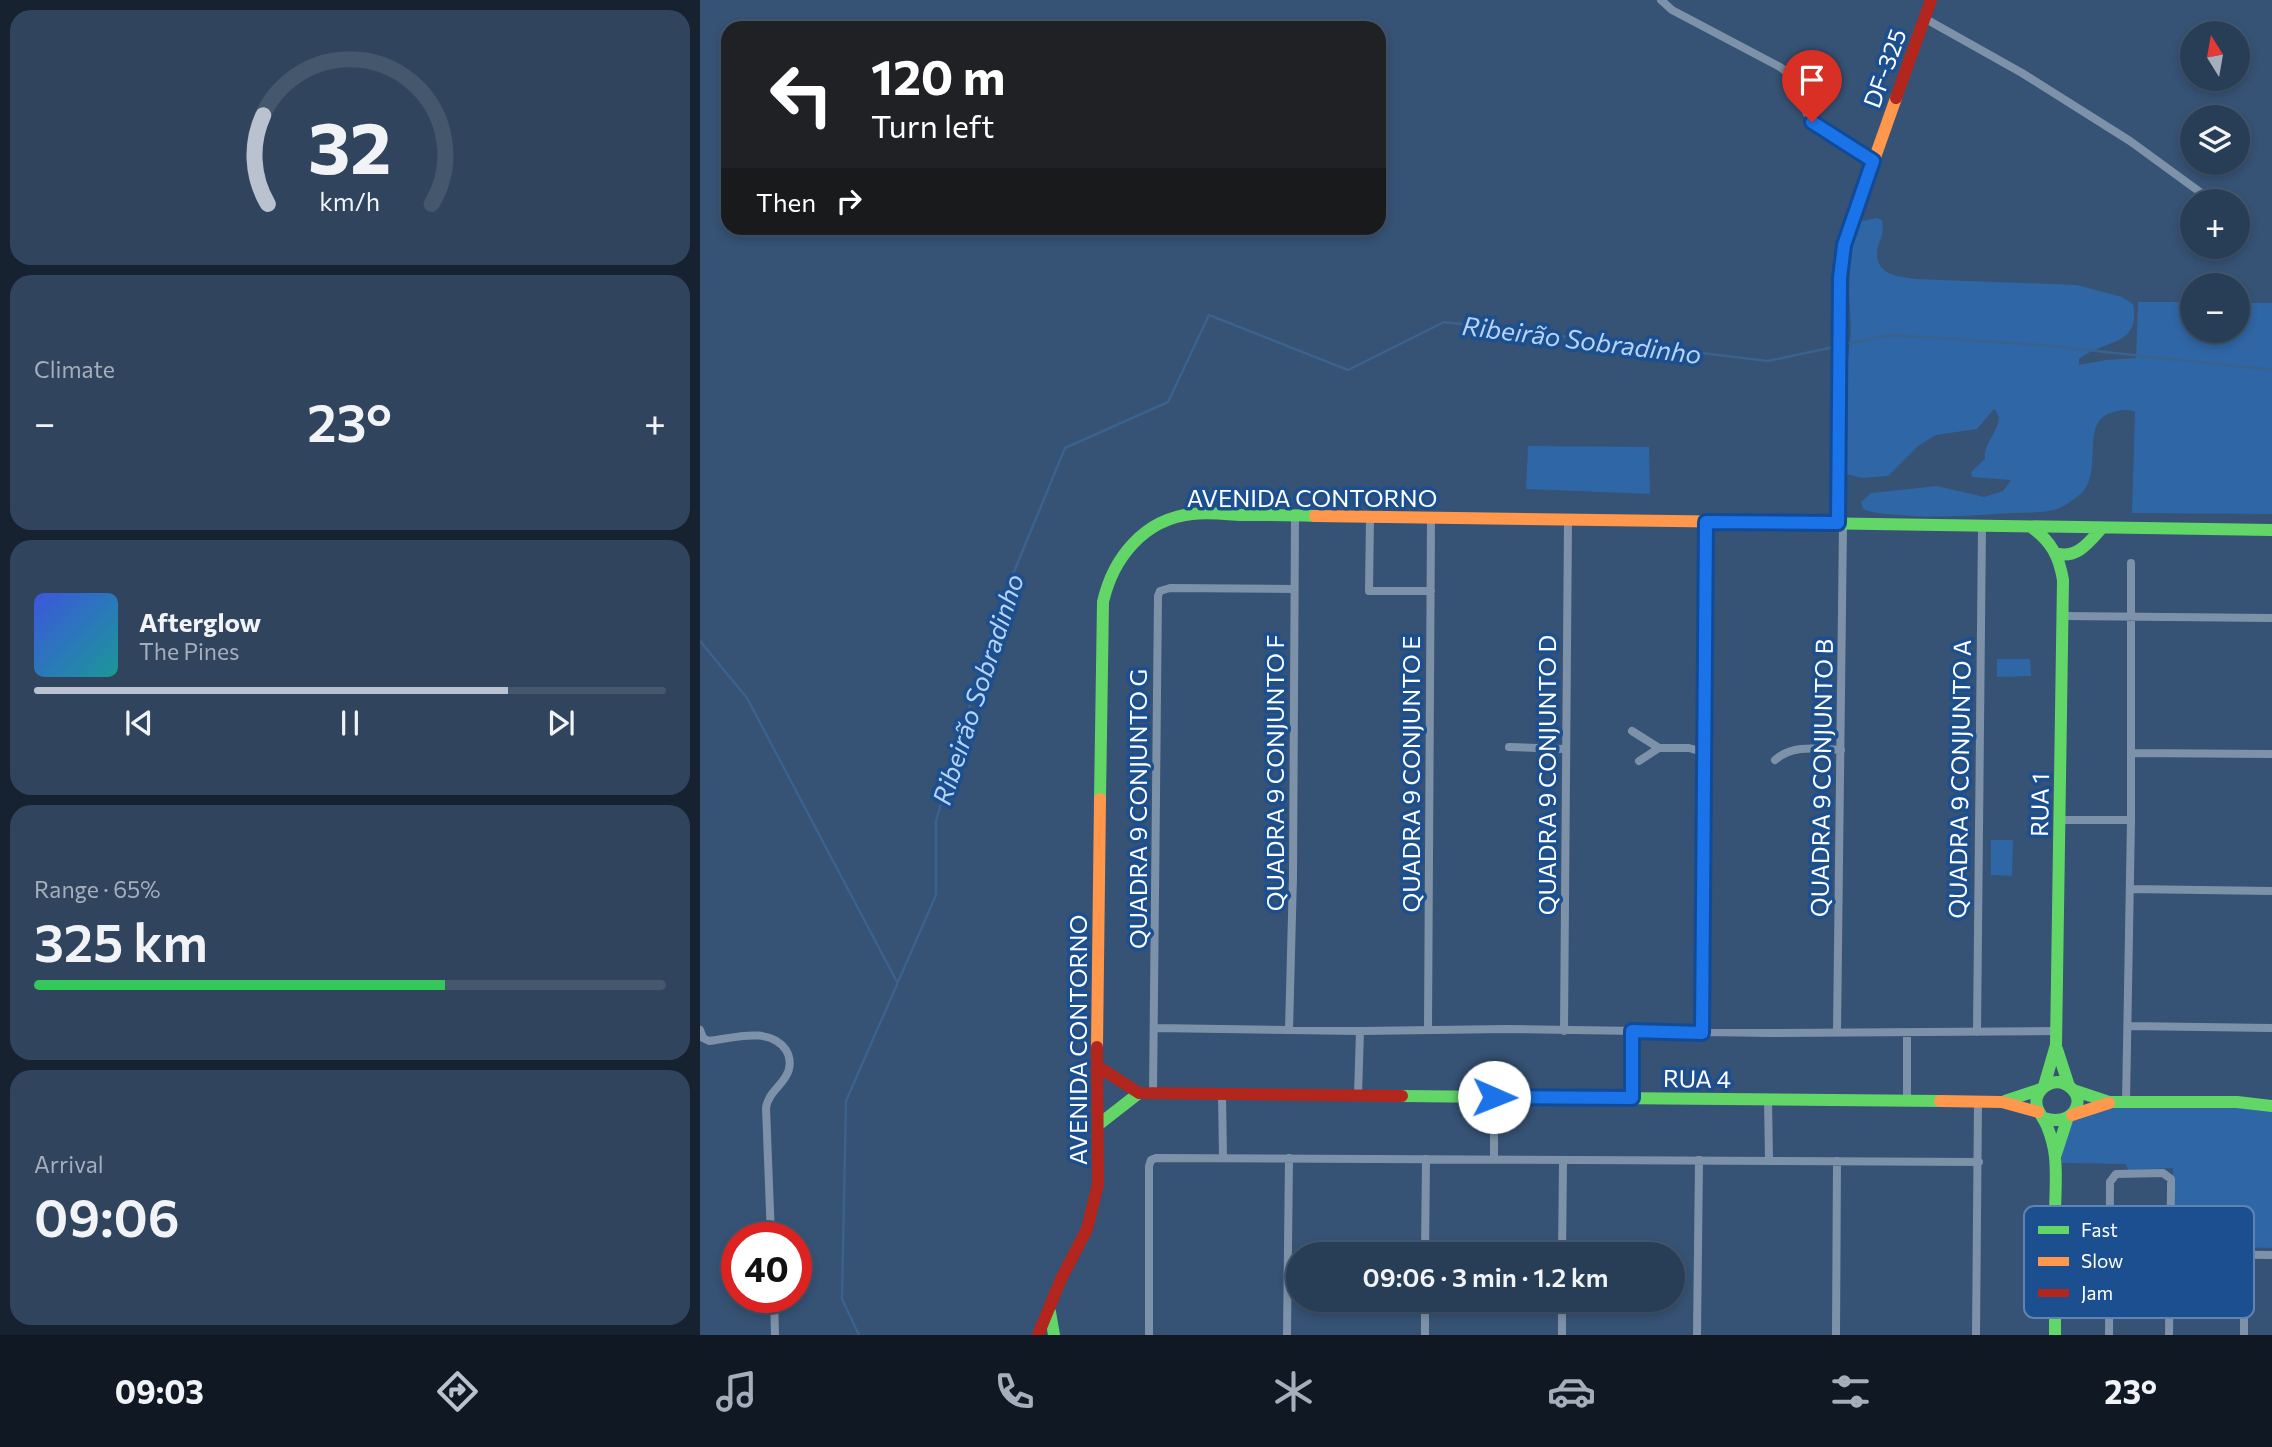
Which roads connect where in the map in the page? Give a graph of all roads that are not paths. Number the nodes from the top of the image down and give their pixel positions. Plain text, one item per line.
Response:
1 (1661, 0) edge
2 (1931, 0) edge
3 (1924, 18) junction
4 (1873, 161) junction
5 (2196, 189) edge
6 (1295, 517) junction
7 (1370, 517) junction
8 (1431, 518) junction
9 (1568, 520) junction
10 (1706, 522) junction
11 (1841, 523) junction
12 (1982, 526) junction
13 (2030, 527) junction
14 (2068, 528) junction
15 (2101, 529) junction
16 (2272, 530) edge
17 (2056, 549) junction
18 (2077, 552) junction
19 (2131, 563) dead end
20 (2063, 580) junction
21 (1294, 589) junction
22 (1431, 590) junction
23 (2063, 616) junction
24 (2131, 617) junction
25 (2272, 618) edge
26 (1632, 732) dead end
27 (1509, 747) dead end
28 (1659, 748) junction
29 (1565, 749) junction
30 (1840, 750) junction
31 (1703, 752) junction
32 (2132, 753) junction
33 (2272, 754) edge
34 (1775, 760) dead end
35 (1639, 761) dead end
36 (2060, 820) junction
37 (2131, 820) junction
38 (2130, 889) junction
39 (2272, 891) edge
40 (2128, 1026) junction
41 (1155, 1028) junction
42 (2272, 1028) edge
43 (1428, 1029) junction
44 (700, 1030) edge
45 (1289, 1030) junction
46 (1360, 1031) junction
47 (1564, 1031) junction
48 (1632, 1031) junction
49 (2056, 1031) junction
50 (1837, 1032) junction
51 (1977, 1032) junction
52 (1702, 1033) junction
53 (1907, 1034) junction
54 (2056, 1045) junction
55 (1097, 1066) junction
56 (2042, 1087) junction
57 (2071, 1088) junction
58 (1139, 1093) junction
59 (1153, 1093) junction
60 (1222, 1094) junction
61 (1358, 1095) junction
62 (1494, 1097) junction
63 (1632, 1098) junction
64 (1768, 1099) junction
65 (1907, 1101) junction
66 (1978, 1101) junction
67 (2002, 1102) junction
68 (2109, 1102) junction
69 (2126, 1102) junction
70 (2272, 1104) edge
71 (2041, 1115) junction
72 (2069, 1117) junction
73 (1098, 1125) junction
74 (2055, 1157) junction
75 (1223, 1158) junction
76 (1289, 1158) junction
77 (1426, 1159) junction
78 (1494, 1159) junction
79 (1563, 1160) junction
80 (1699, 1160) junction
81 (1769, 1161) junction
82 (1837, 1161) junction
83 (1979, 1162) junction
84 (2055, 1206) edge
85 (2110, 1206) edge
86 (2171, 1206) edge
87 (770, 1222) edge
88 (1425, 1242) edge
89 (1562, 1242) edge
90 (2254, 1254) edge
91 (2272, 1255) edge
92 (1049, 1308) junction
93 (1425, 1312) edge
94 (1562, 1312) edge
95 (774, 1313) edge
96 (775, 1335) edge
97 (1038, 1335) edge
98 (1054, 1335) edge
99 (1149, 1335) edge
100 (1287, 1335) edge
101 (1424, 1335) edge
102 (1562, 1335) edge
103 (1698, 1335) edge
104 (1836, 1335) edge
105 (1976, 1335) edge

1 - 4 street
2 - 3 street, DF-325
3 - 4 street, DF-325
3 - 5 street
4 - 11 street, DF-325
6 - 7 street, AVENIDA CONTORNO
6 - 21 street, QUADRA 9 CONJUNTO F
6 - 55 street, AVENIDA CONTORNO
7 - 8 street, AVENIDA CONTORNO
7 - 22 street
8 - 9 street, AVENIDA CONTORNO
8 - 22 street, QUADRA 9 CONJUNTO E
9 - 10 street, AVENIDA CONTORNO
9 - 29 street, QUADRA 9 CONJUNTO D
10 - 11 street, AVENIDA CONTORNO
10 - 31 street
11 - 12 street, AVENIDA CONTORNO
11 - 30 street, QUADRA 9 CONJUNTO B
12 - 13 street, AVENIDA CONTORNO
12 - 51 street, QUADRA 9 CONJUNTO A
13 - 14 street, AVENIDA CONTORNO
13 - 17 street
14 - 15 street, AVENIDA CONTORNO
14 - 17 street
14 - 18 street
15 - 16 street, AVENIDA CONTORNO
15 - 18 street
17 - 18 street
17 - 20 street, RUA 1
18 - 20 street, RUA 1
19 - 24 street
20 - 23 street, RUA 1
21 - 41 street, QUADRA 9 CONJUNTO G
21 - 45 street, QUADRA 9 CONJUNTO F
22 - 43 street, QUADRA 9 CONJUNTO E
23 - 24 street
23 - 36 street, RUA 1
24 - 25 street
24 - 32 street
26 - 28 street
27 - 29 street
28 - 31 street
28 - 35 street
29 - 47 street, QUADRA 9 CONJUNTO D
30 - 34 street
30 - 50 street, QUADRA 9 CONJUNTO B
31 - 52 street
32 - 33 street
32 - 37 street
36 - 37 street
36 - 49 street, RUA 1
37 - 38 street
38 - 39 street
38 - 40 street
40 - 42 street
40 - 69 street
41 - 45 street
41 - 59 street, QUADRA 9 CONJUNTO G
43 - 46 street
43 - 47 street
44 - 87 street
45 - 46 street
46 - 61 street
47 - 48 street
48 - 52 street
48 - 63 street
49 - 51 street
49 - 54 street, RUA 1
50 - 52 street
50 - 53 street
51 - 53 street
53 - 65 street
54 - 56 street
54 - 57 street
55 - 58 street
55 - 73 street, AVENIDA CONTORNO
56 - 57 street
56 - 67 street
56 - 71 street
57 - 68 street
57 - 72 street
58 - 59 street, RUA 4
58 - 73 street
59 - 60 street, RUA 4
60 - 61 street, RUA 4
60 - 75 street
61 - 62 street, RUA 4
62 - 63 street, RUA 4
62 - 78 street
63 - 64 street, RUA 4
64 - 65 street, RUA 4
64 - 81 street
65 - 66 street, RUA 4
66 - 67 street, RUA 4
66 - 83 street
67 - 71 street
68 - 69 street
68 - 72 street
69 - 70 street
71 - 72 street
71 - 74 street
72 - 74 street
73 - 92 street, AVENIDA CONTORNO
74 - 84 street
75 - 76 street
75 - 99 street
76 - 77 street
76 - 100 street
77 - 78 street
77 - 88 street
78 - 79 street
79 - 80 street
79 - 89 street
80 - 81 street
80 - 103 street
81 - 82 street
82 - 83 street
82 - 104 street
83 - 105 street
85 - 86 street
90 - 91 street
92 - 97 street, AVENIDA CONTORNO
92 - 98 street
93 - 101 street
94 - 102 street
95 - 96 street

